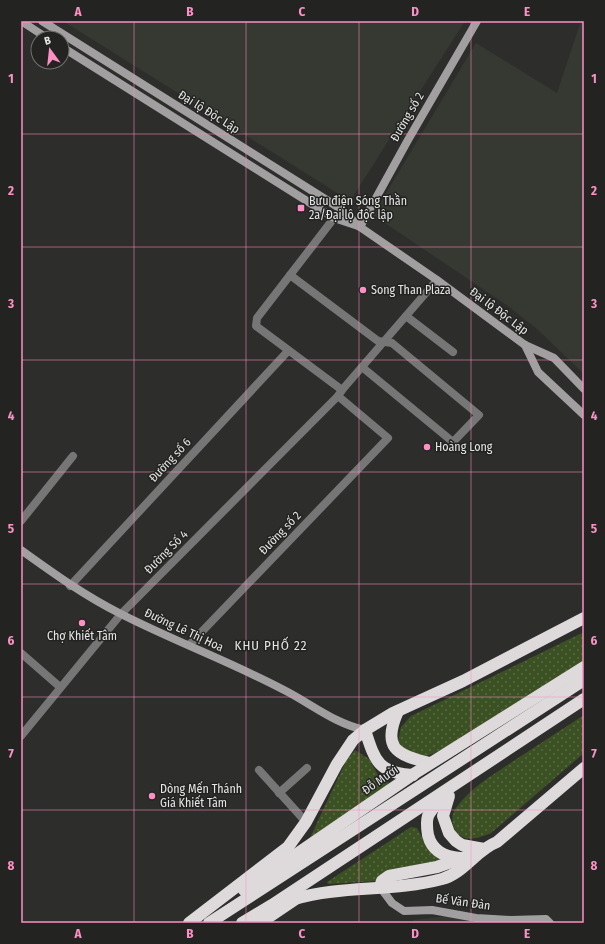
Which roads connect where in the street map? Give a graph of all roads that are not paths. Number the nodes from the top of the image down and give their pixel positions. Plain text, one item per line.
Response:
1 (21, 21) edge
2 (42, 21) edge
3 (477, 21) edge
4 (35, 30) edge
5 (70, 52) edge
6 (334, 218) junction
7 (360, 227) junction
8 (290, 275) junction
9 (437, 280) junction
10 (406, 316) junction
11 (384, 342) junction
12 (525, 345) junction
13 (288, 351) junction
14 (452, 352) dead end
15 (362, 367) junction
16 (584, 388) edge
17 (340, 393) junction
18 (584, 416) edge
19 (73, 456) dead end
20 (21, 521) edge
21 (21, 550) edge
22 (70, 586) junction
23 (121, 614) junction
24 (584, 618) edge
25 (190, 644) junction
26 (21, 653) edge
27 (584, 667) edge
28 (584, 680) edge
29 (60, 687) junction
30 (584, 699) edge
31 (584, 709) edge
32 (398, 711) junction
33 (365, 730) junction
34 (21, 736) edge
35 (584, 761) edge
36 (430, 763) junction
37 (307, 768) dead end
38 (584, 768) edge
39 (259, 770) dead end
40 (412, 775) junction
41 (434, 776) junction
42 (454, 784) junction
43 (279, 793) junction
44 (449, 796) junction
45 (436, 805) junction
46 (306, 822) junction
47 (487, 847) junction
48 (462, 858) junction
49 (380, 888) junction
50 (296, 899) junction
51 (272, 905) junction
52 (189, 923) edge
53 (196, 923) edge
54 (209, 923) edge
55 (242, 923) edge
56 (260, 923) edge
57 (550, 923) edge

1 - 4 main road
2 - 7 main road, Đại lộ Độc Lập
3 - 7 main road, Đường số 2
5 - 6 main road, Đại lộ Độc Lập
6 - 7 main road, Đại lộ Độc Lập
6 - 8 street
7 - 9 main road, Đại lộ Độc Lập
8 - 11 street
8 - 13 street
9 - 10 street, Đường Số 4
9 - 12 main road, Đại lộ Độc Lập
10 - 11 street, Đường Số 4
10 - 14 street
11 - 15 street, Đường Số 4
11 - 15 street
12 - 16 main road, Đại lộ Độc Lập
12 - 18 main road, Đại lộ Độc Lập
13 - 17 street
13 - 22 street, Đường số 6
15 - 17 street, Đường Số 4
17 - 23 street, Đường Số 4
17 - 25 street, Đường số 2
19 - 20 street
21 - 22 main road, Đường Lê Thị Hoa
22 - 23 main road, Đường Lê Thị Hoa
23 - 25 main road, Đường Lê Thị Hoa
23 - 29 street, Đường Số 4
24 - 32 highway
25 - 33 main road, Đường Lê Thị Hoa
26 - 29 street
27 - 36 highway, Đỗ Mười
28 - 41 highway
29 - 34 street, Đường Số 4
30 - 42 highway
31 - 44 highway
32 - 33 highway
32 - 36 highway
33 - 40 highway
33 - 46 highway
35 - 47 highway
36 - 40 highway, Đỗ Mười
37 - 43 street
38 - 47 highway
39 - 43 street
40 - 41 highway
40 - 53 highway, Đỗ Mười
41 - 54 highway
42 - 45 highway
42 - 51 highway
43 - 46 street
44 - 45 highway
44 - 47 highway
45 - 48 highway
45 - 50 highway
46 - 52 highway
47 - 48 highway
47 - 49 highway
48 - 49 highway
49 - 50 highway
49 - 57 main road, Bế Văn Đàn
50 - 51 highway
50 - 56 highway
51 - 55 highway

